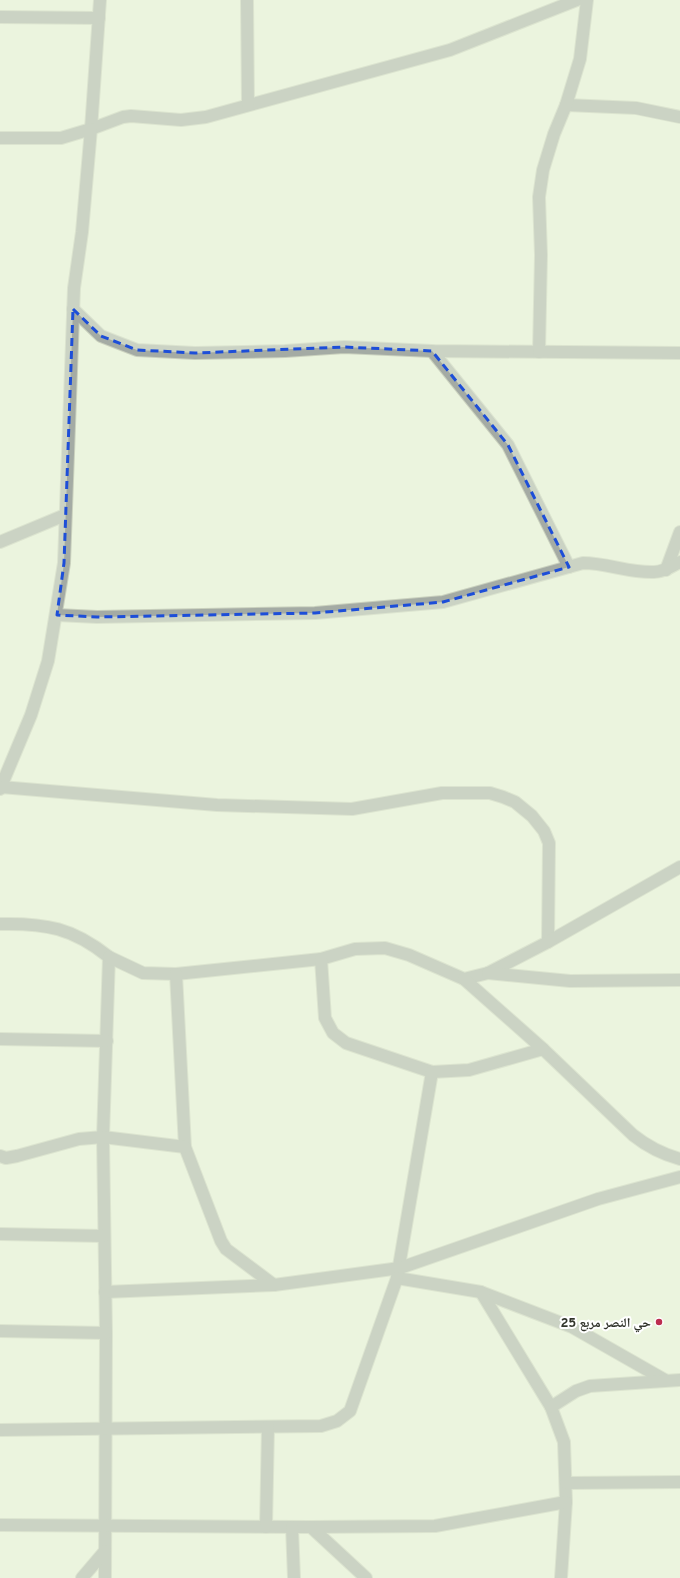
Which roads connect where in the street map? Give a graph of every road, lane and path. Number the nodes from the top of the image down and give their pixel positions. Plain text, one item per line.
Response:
1 (100, 0) edge
2 (247, 0) edge
3 (577, 0) edge
4 (587, 0) edge
5 (0, 17) edge
6 (99, 18) junction
7 (248, 105) junction
8 (566, 105) junction
9 (680, 117) edge
10 (91, 129) junction
11 (0, 138) edge
12 (72, 309) junction
13 (432, 351) junction
14 (539, 352) junction
15 (680, 353) edge
16 (65, 515) junction
17 (680, 532) edge
18 (0, 542) edge
19 (680, 562) edge
20 (569, 567) junction
21 (666, 570) junction
22 (57, 615) junction
23 (0, 788) edge
24 (680, 867) edge
25 (0, 924) edge
26 (548, 942) junction
27 (109, 957) junction
28 (322, 959) junction
29 (488, 973) junction
30 (176, 974) junction
31 (464, 979) junction
32 (680, 980) edge
33 (0, 1039) edge
34 (108, 1041) junction
35 (543, 1049) junction
36 (432, 1072) junction
37 (103, 1137) junction
38 (185, 1147) junction
39 (0, 1156) edge
40 (680, 1159) edge
41 (680, 1177) edge
42 (0, 1234) edge
43 (104, 1236) junction
44 (399, 1273) junction
45 (274, 1285) junction
46 (105, 1292) junction
47 (481, 1292) junction
48 (0, 1331) edge
49 (106, 1333) junction
50 (665, 1380) junction
51 (680, 1380) edge
52 (551, 1406) junction
53 (268, 1427) junction
54 (106, 1429) junction
55 (0, 1430) edge
56 (680, 1482) edge
57 (566, 1483) junction
58 (566, 1502) junction
59 (0, 1525) edge
60 (106, 1525) junction
61 (266, 1527) junction
62 (292, 1527) junction
63 (312, 1527) junction
64 (105, 1551) junction
65 (82, 1578) edge
66 (105, 1578) edge
67 (294, 1578) edge
68 (366, 1578) edge
69 (561, 1578) edge

1 - 6 street
2 - 7 street
3 - 7 street
4 - 8 street
5 - 6 street
6 - 10 street
7 - 10 street
8 - 9 street
8 - 14 street
10 - 11 street
10 - 12 street
12 - 13 street
12 - 16 street
13 - 14 street
13 - 20 street
14 - 15 street
16 - 18 street
16 - 22 street
17 - 21 street
19 - 21 street
20 - 21 street
20 - 22 street
22 - 23 street
23 - 26 street
24 - 26 street
25 - 27 street
26 - 29 street
27 - 30 street
27 - 34 street
28 - 30 street
28 - 31 street
28 - 36 street
29 - 31 street
29 - 32 street
30 - 38 street
31 - 35 street
33 - 34 street
34 - 37 street
35 - 36 street
35 - 40 street
36 - 44 street
37 - 38 street
37 - 39 street
37 - 43 street
38 - 45 street
41 - 44 street
42 - 43 street
43 - 46 street
44 - 45 street
44 - 47 street
44 - 53 street
45 - 46 street
46 - 49 street
47 - 50 street
47 - 52 street
48 - 49 street
49 - 54 street
50 - 51 street
50 - 52 street
52 - 57 street
53 - 54 street
53 - 61 street
54 - 55 street
54 - 60 street
56 - 57 street
57 - 58 street
58 - 63 street
58 - 69 street
59 - 60 street
60 - 61 street
60 - 64 street
61 - 62 street
62 - 63 street
62 - 67 street
63 - 68 street
64 - 65 street
64 - 66 street

